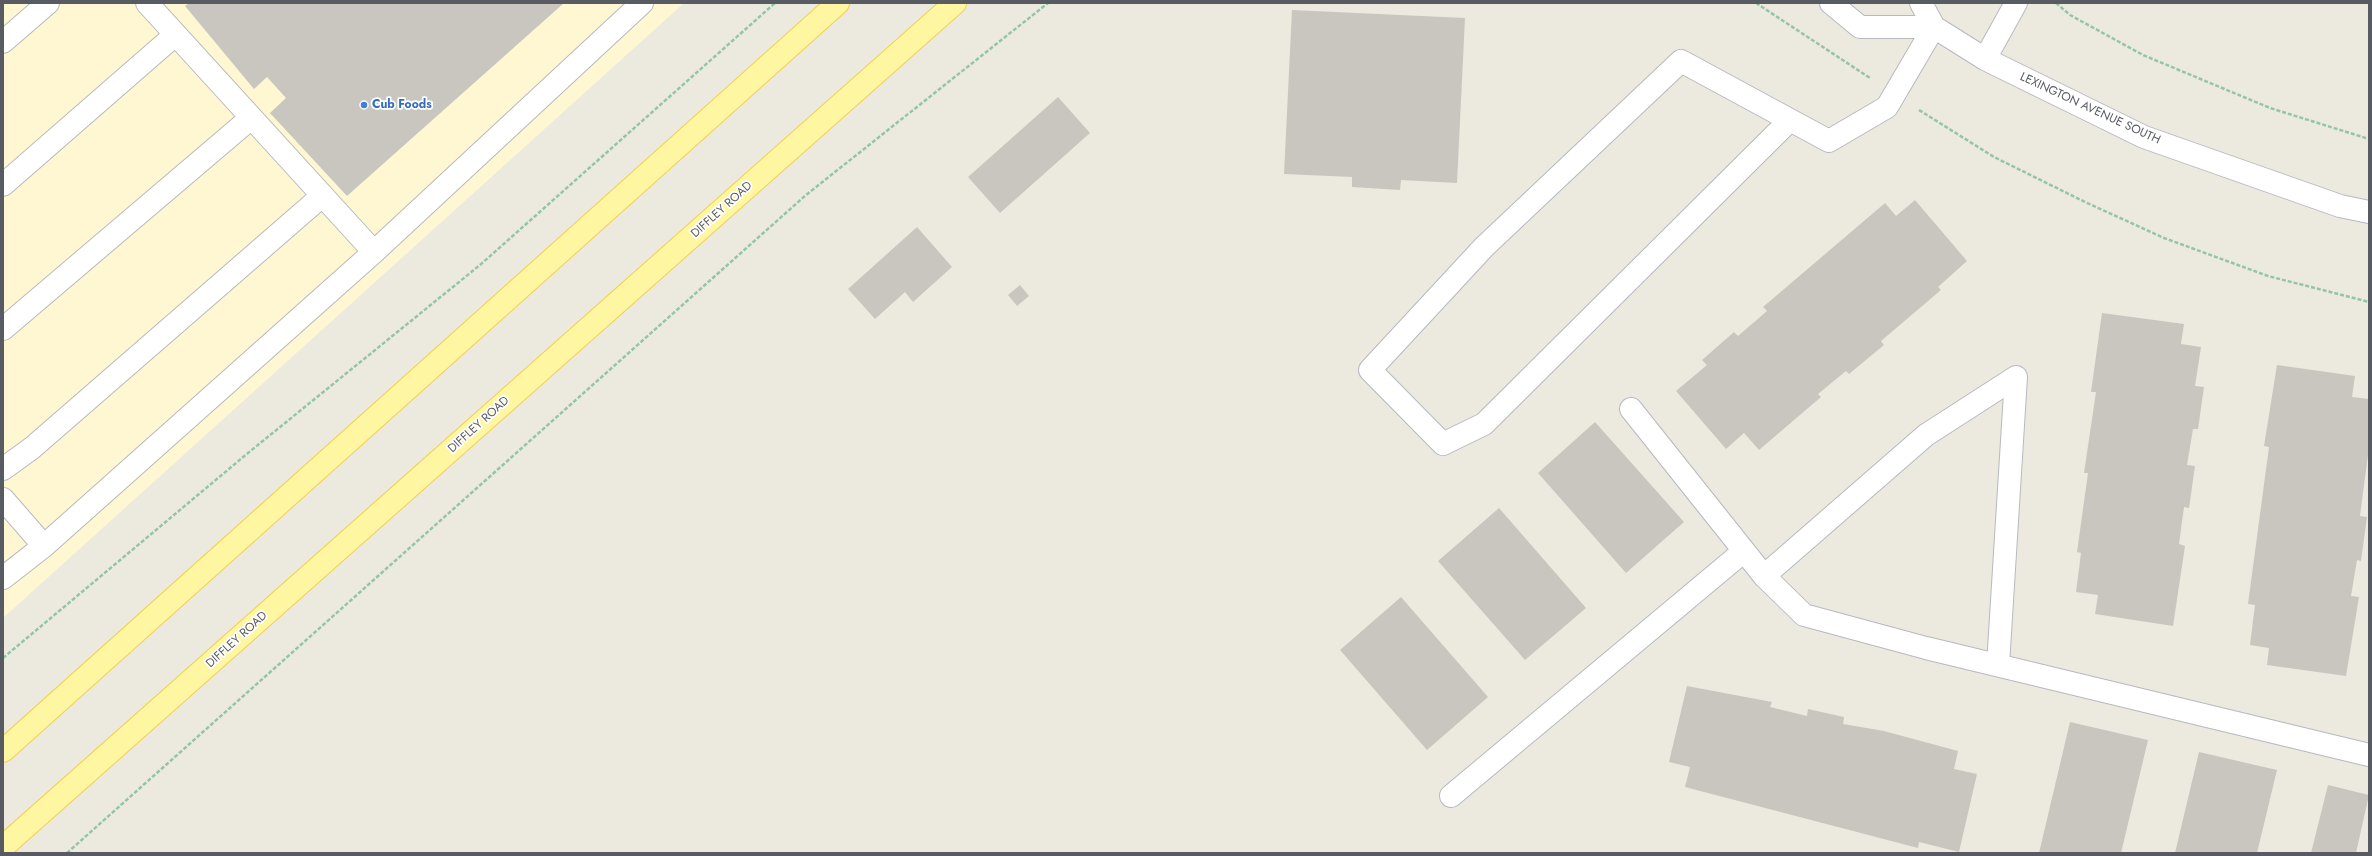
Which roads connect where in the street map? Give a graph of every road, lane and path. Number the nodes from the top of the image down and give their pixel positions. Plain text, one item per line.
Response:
1 (48, 3) edge
2 (146, 3) edge
3 (642, 3) edge
4 (775, 3) edge
5 (838, 3) edge
6 (956, 3) edge
7 (1048, 3) edge
8 (1756, 3) edge
9 (1832, 3) edge
10 (1921, 3) edge
11 (2016, 3) edge
12 (2056, 3) edge
13 (1934, 27) junction
14 (175, 35) junction
15 (3, 42) edge
16 (1985, 59) junction
17 (1894, 94) junction
18 (251, 118) junction
19 (1790, 120) junction
20 (2369, 139) edge
21 (3, 185) edge
22 (322, 196) junction
23 (2369, 212) edge
24 (374, 252) junction
25 (2369, 302) edge
26 (3, 329) edge
27 (1631, 410) dead end
28 (3, 469) edge
29 (3, 499) edge
30 (44, 546) junction
31 (1744, 551) junction
32 (1764, 576) junction
33 (3, 578) edge
34 (3, 658) edge
35 (1998, 665) junction
36 (3, 750) edge
37 (2369, 755) edge
38 (1451, 796) dead end
39 (3, 847) edge
40 (67, 853) edge

1 - 15 street
2 - 14 street
3 - 24 street
4 - 34 path
5 - 36 main road
6 - 39 main road, DIFFLEY ROAD
7 - 40 path
8 - 17 path
9 - 13 street
10 - 13 street, LEXINGTON AVENUE SOUTH
11 - 16 street
12 - 20 path
13 - 16 street, LEXINGTON AVENUE SOUTH
13 - 17 street
14 - 18 street
14 - 21 street
16 - 23 street, LEXINGTON AVENUE SOUTH
17 - 19 street
17 - 25 path
18 - 22 street
18 - 26 street
19 - 19 street
22 - 24 street
22 - 28 street
24 - 30 street
27 - 31 street
29 - 30 street
30 - 33 street
31 - 32 street
31 - 38 street
32 - 35 street
32 - 35 street
35 - 37 street

